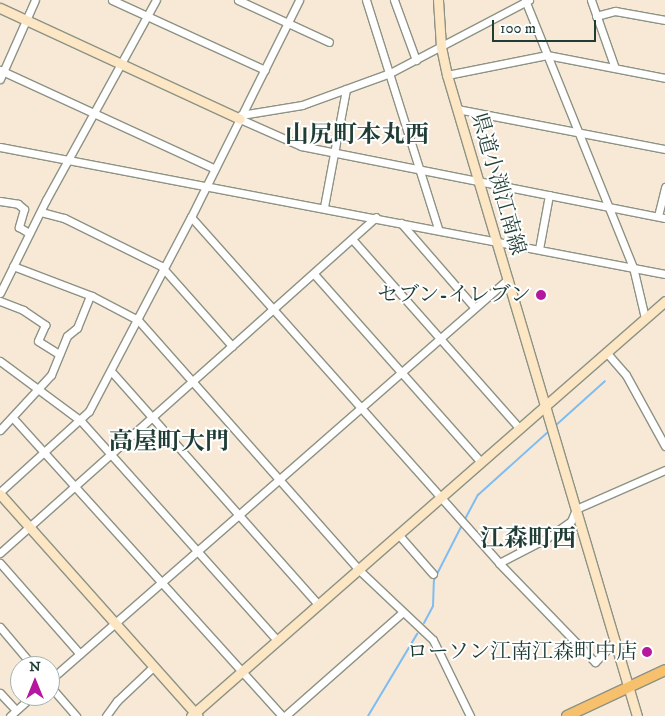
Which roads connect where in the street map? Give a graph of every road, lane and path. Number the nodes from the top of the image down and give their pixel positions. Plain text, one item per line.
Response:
1 (35, 0) edge
2 (112, 0) edge
3 (156, 0) edge
4 (238, 0) edge
5 (299, 0) edge
6 (366, 0) edge
7 (394, 0) edge
8 (438, 0) edge
9 (591, 0) edge
10 (527, 1) edge
11 (0, 8) edge
12 (148, 16) junction
13 (596, 16) junction
14 (25, 20) junction
15 (665, 20) edge
16 (288, 23) junction
17 (329, 42) dead end
18 (442, 47) junction
19 (547, 54) junction
20 (416, 60) junction
21 (120, 64) junction
22 (615, 68) junction
23 (265, 70) junction
24 (390, 72) junction
25 (1, 74) edge
26 (447, 75) junction
27 (665, 78) edge
28 (346, 89) junction
29 (457, 109) junction
30 (95, 114) junction
31 (241, 117) junction
32 (579, 132) junction
33 (0, 147) edge
34 (665, 149) edge
35 (333, 153) junction
36 (69, 158) junction
37 (213, 168) junction
38 (418, 169) junction
39 (479, 181) junction
40 (206, 184) junction
41 (665, 186) edge
42 (549, 195) junction
43 (0, 201) edge
44 (608, 206) junction
45 (324, 207) junction
46 (41, 212) junction
47 (191, 217) junction
48 (662, 217) edge
49 (376, 218) junction
50 (401, 223) junction
51 (438, 229) junction
52 (29, 233) junction
53 (352, 240) junction
54 (496, 241) junction
55 (539, 249) junction
56 (13, 266) junction
57 (633, 267) junction
58 (164, 270) junction
59 (314, 274) junction
60 (665, 274) edge
61 (508, 279) junction
62 (0, 293) edge
63 (90, 295) junction
64 (0, 301) edge
65 (665, 301) edge
66 (474, 307) junction
67 (273, 310) junction
68 (645, 318) junction
69 (138, 320) junction
70 (440, 337) junction
71 (232, 346) junction
72 (606, 352) junction
73 (59, 354) junction
74 (0, 361) edge
75 (111, 371) junction
76 (400, 372) junction
77 (192, 382) junction
78 (40, 390) junction
79 (545, 404) junction
80 (360, 407) junction
81 (152, 417) junction
82 (13, 418) junction
83 (82, 421) junction
84 (519, 428) junction
85 (0, 430) edge
86 (665, 446) edge
87 (44, 453) junction
88 (110, 454) junction
89 (480, 461) junction
90 (665, 470) edge
91 (279, 479) junction
92 (73, 486) junction
93 (0, 493) edge
94 (439, 498) junction
95 (576, 510) junction
96 (239, 516) junction
97 (29, 526) junction
98 (398, 534) junction
99 (197, 551) junction
100 (0, 552) edge
101 (0, 563) edge
102 (499, 563) junction
103 (358, 569) junction
104 (433, 574) dead end
105 (161, 582) junction
106 (318, 604) junction
107 (403, 612) junction
108 (115, 624) junction
109 (0, 627) edge
110 (277, 640) junction
111 (614, 642) junction
112 (80, 654) junction
113 (25, 656) edge
114 (153, 667) junction
115 (665, 670) edge
116 (60, 671) edge
117 (242, 671) junction
118 (629, 687) junction
119 (0, 693) edge
120 (60, 698) edge
121 (21, 706) edge
122 (16, 710) junction
123 (195, 715) edge
124 (10, 716) edge
125 (76, 716) edge
126 (106, 716) edge
127 (284, 716) edge
128 (470, 716) edge
129 (567, 716) edge
130 (637, 716) edge

1 - 14 street
2 - 12 street
3 - 12 street
4 - 16 street
5 - 16 street
6 - 24 street
7 - 20 street
8 - 18 street, 県道小渕江南線
9 - 13 street
10 - 18 street
10 - 19 street
11 - 14 street
12 - 21 street
12 - 23 street
13 - 15 street
13 - 22 street
14 - 21 street
14 - 25 street
16 - 17 street
16 - 23 street
18 - 20 street
18 - 26 street, 県道小渕江南線
19 - 22 street
19 - 26 street
19 - 32 street
20 - 24 street
21 - 30 street
21 - 31 street
22 - 27 street
23 - 31 street
24 - 28 street
24 - 38 street
25 - 30 street
26 - 29 street, 県道小渕江南線
28 - 31 street
28 - 35 street
29 - 32 street
29 - 39 street, 県道小渕江南線
30 - 36 street
30 - 37 street
31 - 35 street
31 - 37 street
32 - 34 street
32 - 44 street
33 - 36 street
35 - 38 street
35 - 45 street
36 - 40 street
36 - 46 street
37 - 40 street
38 - 39 street
38 - 51 street
39 - 42 street
39 - 54 street, 県道小渕江南線
40 - 45 street
40 - 47 street
41 - 48 street
42 - 44 street
42 - 55 street
43 - 52 street
44 - 48 street
44 - 57 street
45 - 49 street
46 - 52 street
46 - 58 street
47 - 58 street
47 - 67 street
49 - 50 street
49 - 53 street
50 - 51 street
50 - 66 street
51 - 54 street
52 - 56 street
53 - 59 street
53 - 70 street
54 - 55 street
54 - 61 street, 県道小渕江南線
55 - 57 street
56 - 62 street
56 - 63 street
57 - 60 street
57 - 68 street
58 - 69 street
58 - 71 street
59 - 67 street
59 - 76 street
61 - 66 street
61 - 79 street, 県道小渕江南線
63 - 69 street
63 - 73 street
64 - 73 street
65 - 68 street
66 - 70 street
67 - 71 street
67 - 80 street
68 - 72 street
69 - 75 street
69 - 77 street
70 - 76 street
70 - 84 street
71 - 77 street
72 - 79 street
72 - 86 street
73 - 78 street
74 - 78 street
75 - 81 street
75 - 83 street
76 - 80 street
76 - 89 street
77 - 81 street
77 - 91 street
78 - 82 street
78 - 83 street
79 - 84 street
79 - 95 street, 県道小渕江南線
80 - 91 street
80 - 94 street
81 - 88 street
81 - 96 street
82 - 85 street
82 - 87 street
83 - 87 street
83 - 88 street
84 - 89 street
87 - 92 street
87 - 93 street
88 - 92 street
88 - 99 street
89 - 94 street
90 - 95 street
91 - 96 street
91 - 103 street
92 - 97 street
92 - 105 street
93 - 97 street
94 - 98 street
94 - 102 street
95 - 102 street
95 - 111 street, 県道小渕江南線
96 - 99 street
96 - 106 street
97 - 100 street
97 - 108 street
98 - 103 street
98 - 104 street
99 - 105 street
99 - 110 street
101 - 112 street
102 - 111 street
103 - 106 street
103 - 107 street
105 - 108 street
105 - 117 street
106 - 110 street
107 - 127 street
107 - 128 street
108 - 112 street
108 - 114 street
109 - 113 street
110 - 117 street
111 - 118 street, 県道小渕江南線
112 - 116 street
114 - 123 street
114 - 126 street
115 - 118 main road
117 - 123 street
117 - 127 street
118 - 129 main road
118 - 130 street, 県道小渕江南線
119 - 122 street
120 - 125 street
121 - 122 street
122 - 124 street

